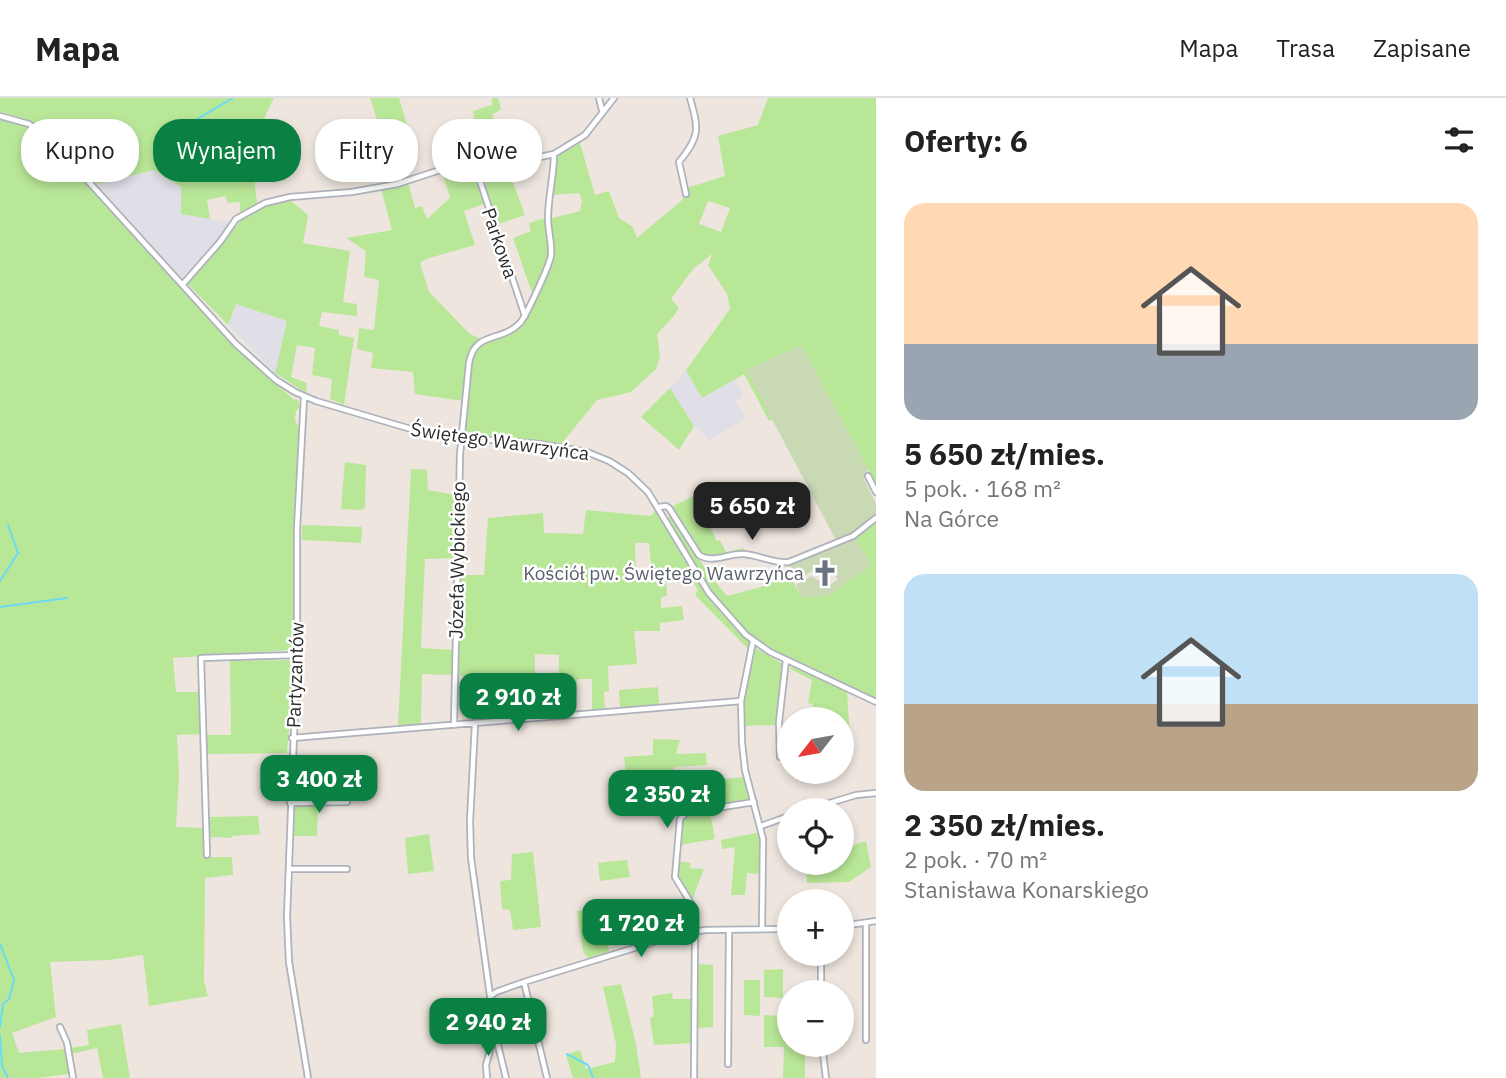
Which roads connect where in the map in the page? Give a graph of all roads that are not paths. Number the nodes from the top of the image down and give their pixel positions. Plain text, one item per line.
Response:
1 (599, 98) edge
2 (614, 98) edge
3 (690, 98) edge
4 (603, 111) junction
5 (0, 116) edge
6 (554, 154) junction
7 (542, 156) edge
8 (432, 173) edge
9 (479, 182) edge
10 (686, 194) dead end
11 (183, 284) junction
12 (525, 316) junction
13 (304, 397) junction
14 (462, 437) junction
15 (868, 476) dead end
16 (876, 492) edge
17 (658, 507) junction
18 (876, 518) edge
19 (753, 641) junction
20 (297, 655) junction
21 (786, 660) junction
22 (741, 701) junction
23 (876, 702) edge
24 (781, 707) edge
25 (475, 724) junction
26 (454, 725) junction
27 (292, 738) junction
28 (876, 793) edge
29 (846, 798) edge
30 (347, 802) dead end
31 (754, 802) junction
32 (290, 803) junction
33 (777, 820) edge
34 (761, 826) junction
35 (207, 856) dead end
36 (289, 869) junction
37 (347, 869) dead end
38 (876, 921) edge
39 (866, 923) junction
40 (854, 924) edge
41 (762, 929) junction
42 (777, 929) edge
43 (729, 930) junction
44 (695, 931) junction
45 (524, 982) junction
46 (491, 996) junction
47 (60, 1027) dead end
48 (495, 1032) junction
49 (866, 1040) dead end
50 (823, 1057) edge
51 (728, 1064) dead end
52 (73, 1078) edge
53 (308, 1078) edge
54 (487, 1078) edge
55 (506, 1078) edge
56 (547, 1078) edge
57 (694, 1078) edge
58 (826, 1078) edge

1 - 4 street
2 - 4 street
3 - 10 street
4 - 6 street
5 - 11 street, Świętego Wawrzyńca
6 - 7 street
6 - 12 street, Parkowa
8 - 11 street
9 - 12 street, Parkowa
11 - 13 street, Świętego Wawrzyńca
12 - 14 street
13 - 14 street, Świętego Wawrzyńca
13 - 20 street, Partyzantów
14 - 17 street, Świętego Wawrzyńca
14 - 26 street, Józefa Wybickiego
15 - 16 street
17 - 18 street
17 - 19 street, Świętego Wawrzyńca
19 - 21 street, Świętego Wawrzyńca
19 - 22 street
20 - 27 street, Partyzantów
20 - 35 street
21 - 23 street, Świętego Wawrzyńca
21 - 24 street
22 - 25 street
22 - 31 street
25 - 26 street
25 - 46 street
26 - 27 street
27 - 32 street, Partyzantów
28 - 29 street
30 - 32 street
31 - 34 street
31 - 44 street
32 - 36 street, Partyzantów
33 - 34 street
34 - 41 street
36 - 37 street
36 - 53 street, Partyzantów
38 - 39 street
39 - 40 street
39 - 49 street
41 - 42 street
41 - 43 street
43 - 44 street
43 - 51 street
44 - 45 street
44 - 57 street
45 - 46 street
45 - 56 street
46 - 48 street
47 - 52 street
48 - 54 street
48 - 55 street
50 - 58 street

